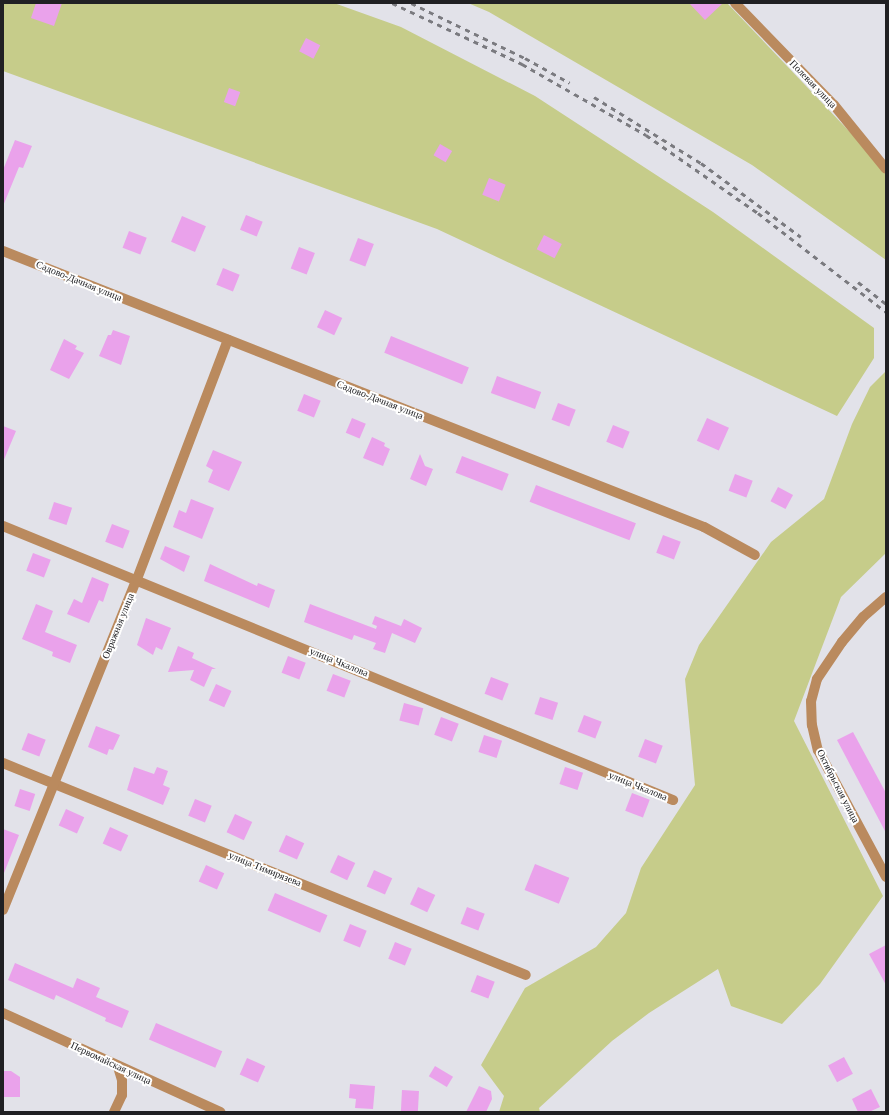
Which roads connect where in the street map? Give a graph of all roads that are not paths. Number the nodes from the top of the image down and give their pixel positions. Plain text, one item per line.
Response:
1 (735, 3) edge
2 (886, 169) edge
3 (3, 251) edge
4 (228, 340) junction
5 (3, 526) edge
6 (755, 555) dead end
7 (137, 579) junction
8 (886, 597) edge
9 (3, 763) edge
10 (55, 783) junction
11 (673, 800) dead end
12 (886, 877) edge
13 (3, 910) edge
14 (526, 975) dead end
15 (3, 1013) edge
16 (118, 1067) junction
17 (114, 1112) edge
18 (220, 1112) edge

1 - 2 street, Полевая улица
3 - 4 street, Садово-Дачная улица
4 - 6 street, Садово-Дачная улица
4 - 7 street, Овражная улица
5 - 7 street, улица Чкалова
7 - 10 street, Овражная улица
7 - 11 street, улица Чкалова
8 - 12 street, Октябрьская улица
9 - 10 street, улица Тимирязева
10 - 13 street, Овражная улица
10 - 14 street, улица Тимирязева
15 - 16 street, Первомайская улица
16 - 17 street
16 - 18 street, Первомайская улица

